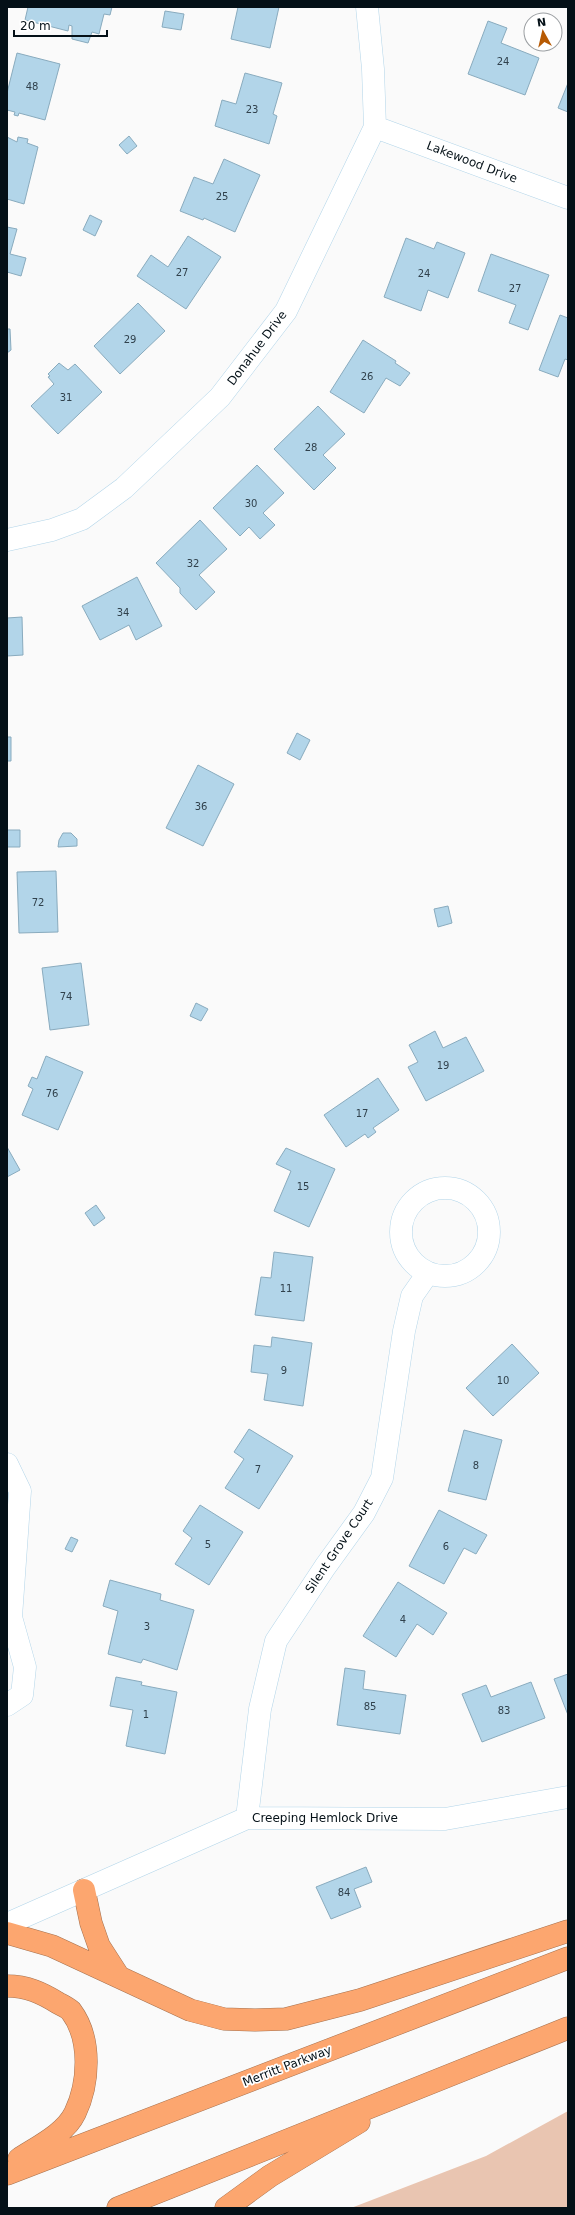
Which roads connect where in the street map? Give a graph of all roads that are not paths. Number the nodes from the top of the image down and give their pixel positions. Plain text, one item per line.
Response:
1 (367, 7) edge
2 (375, 126) junction
3 (568, 198) edge
4 (7, 540) edge
5 (428, 1274) junction
6 (7, 1464) edge
7 (9, 1617) edge
8 (7, 1706) edge
9 (568, 1797) edge
10 (247, 1818) junction
11 (84, 1890) junction
12 (7, 1924) edge
13 (568, 1931) edge
14 (7, 1933) edge
15 (568, 1958) edge
16 (119, 1977) junction
17 (7, 1986) edge
18 (568, 2028) edge
19 (416, 2088) junction
20 (7, 2167) edge
21 (7, 2174) edge
22 (118, 2208) edge
23 (226, 2208) edge

1 - 2 street, Donahue Drive
2 - 3 street, Lakewood Drive
2 - 4 street, Donahue Drive
5 - 5 street
5 - 10 street, Silent Grove Court
6 - 7 street
7 - 8 street
9 - 10 street, Creeping Hemlock Drive
10 - 11 street, Creeping Hemlock Drive
11 - 12 street, Creeping Hemlock Drive
11 - 16 highway
13 - 16 highway
14 - 16 highway
15 - 21 highway, Merritt Parkway
17 - 20 highway
18 - 19 highway
19 - 22 highway
19 - 23 highway

